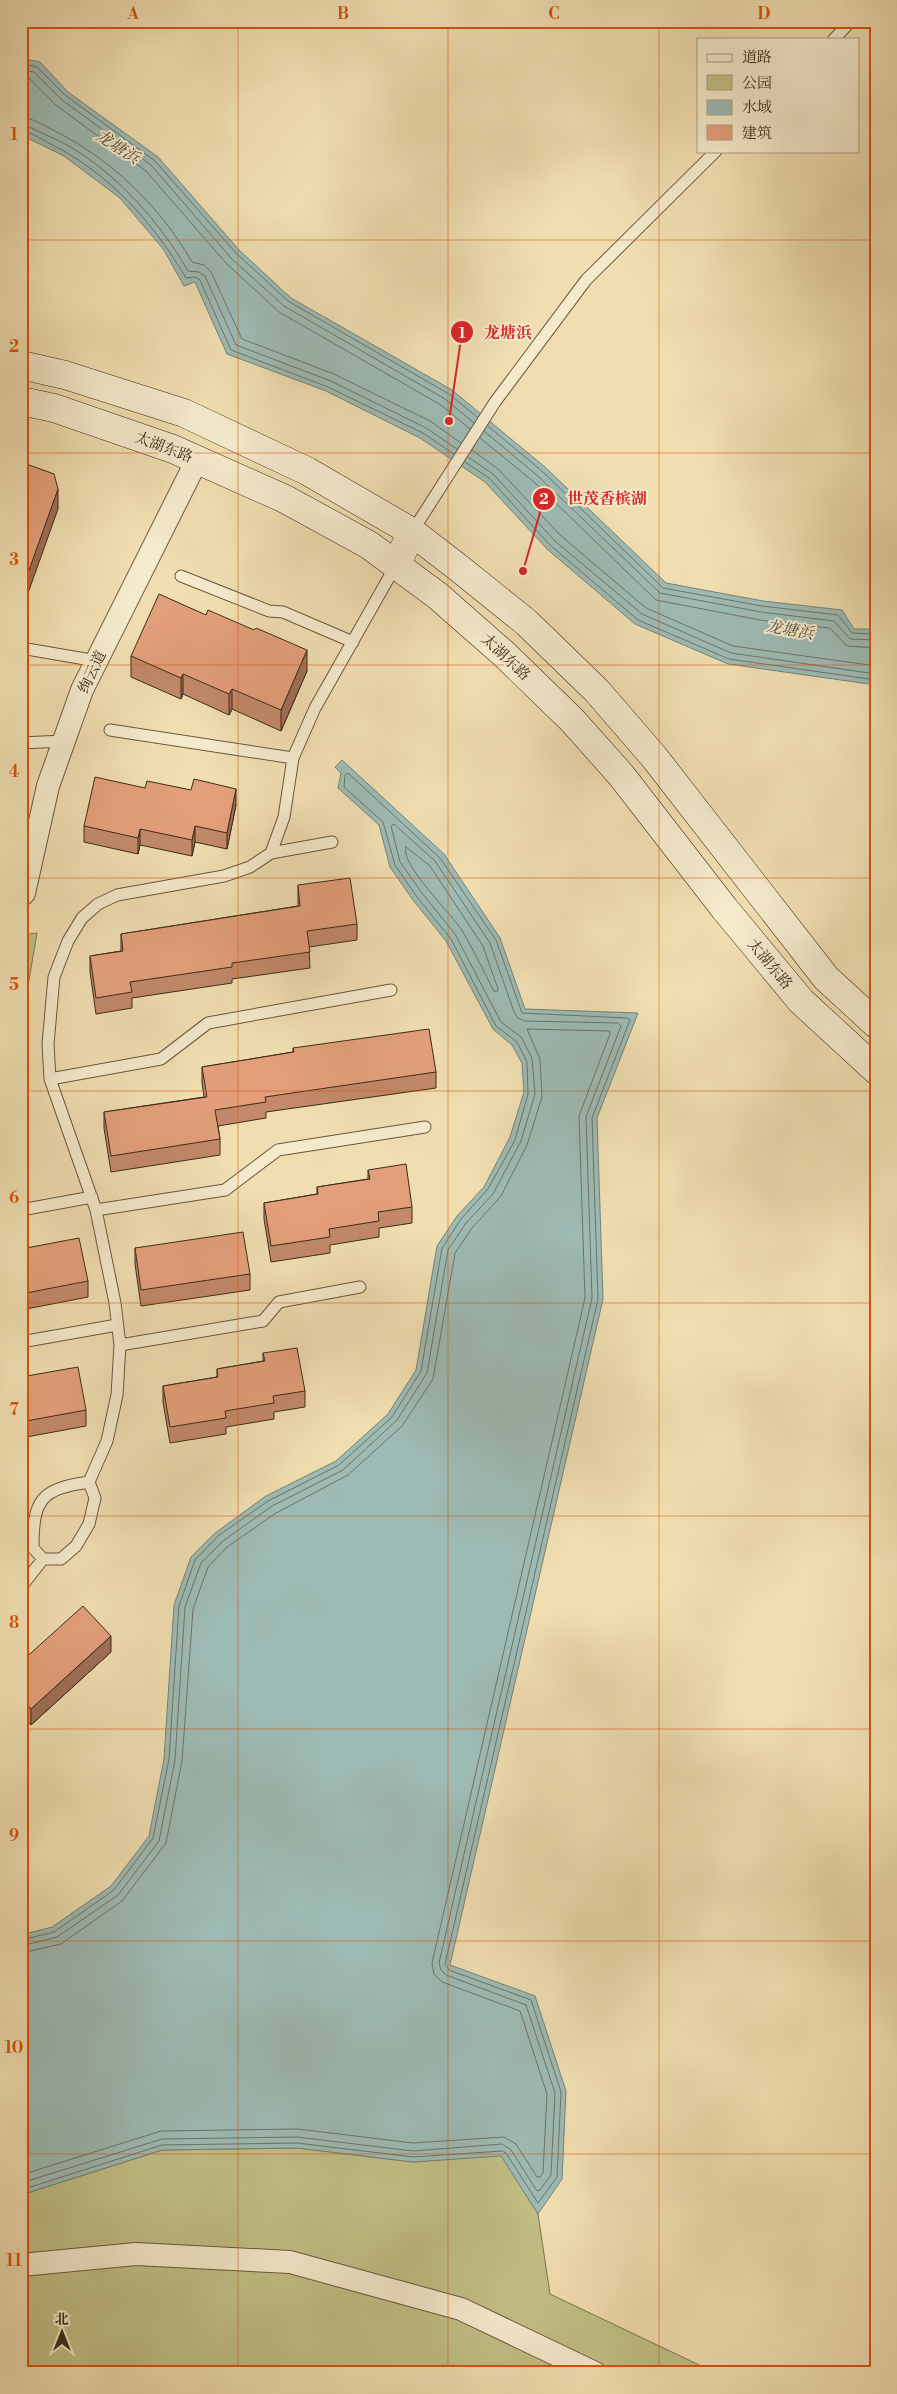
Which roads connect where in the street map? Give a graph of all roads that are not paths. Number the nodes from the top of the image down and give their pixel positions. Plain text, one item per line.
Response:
1 (851, 21) edge
2 (835, 38) edge
3 (715, 152) edge
4 (21, 365) edge
5 (21, 400) edge
6 (197, 460) junction
7 (412, 532) junction
8 (396, 565) junction
9 (181, 576) dead end
10 (353, 642) junction
11 (21, 648) edge
12 (97, 661) junction
13 (110, 730) dead end
14 (64, 741) junction
15 (21, 743) edge
16 (293, 758) junction
17 (332, 842) dead end
18 (271, 853) junction
19 (21, 896) edge
20 (391, 990) dead end
21 (876, 1024) edge
22 (876, 1070) edge
23 (50, 1079) junction
24 (425, 1127) dead end
25 (92, 1197) junction
26 (21, 1210) edge
27 (96, 1210) junction
28 (360, 1287) dead end
29 (117, 1325) junction
30 (21, 1342) edge
31 (120, 1345) junction
32 (89, 1482) junction
33 (44, 1559) junction
34 (21, 1587) edge
35 (21, 2265) edge
36 (596, 2373) edge

1 - 2 lane
3 - 7 lane
4 - 7 main road
5 - 6 main road, 太湖东路
6 - 8 main road, 太湖东路
6 - 12 street, 绚云道
7 - 8 main road
7 - 21 main road
8 - 10 lane
8 - 22 main road, 太湖东路
9 - 10 lane
10 - 16 lane
11 - 12 lane
12 - 14 street, 绚云道
13 - 16 lane
14 - 15 lane
14 - 19 street, 绚云道
16 - 18 lane
17 - 18 lane
18 - 23 lane
20 - 23 lane
23 - 25 lane
24 - 27 lane
25 - 26 lane
25 - 27 lane
27 - 29 lane
28 - 31 lane
29 - 30 lane
29 - 31 lane
31 - 32 lane
32 - 33 lane
32 - 33 lane
33 - 34 lane
35 - 36 street

